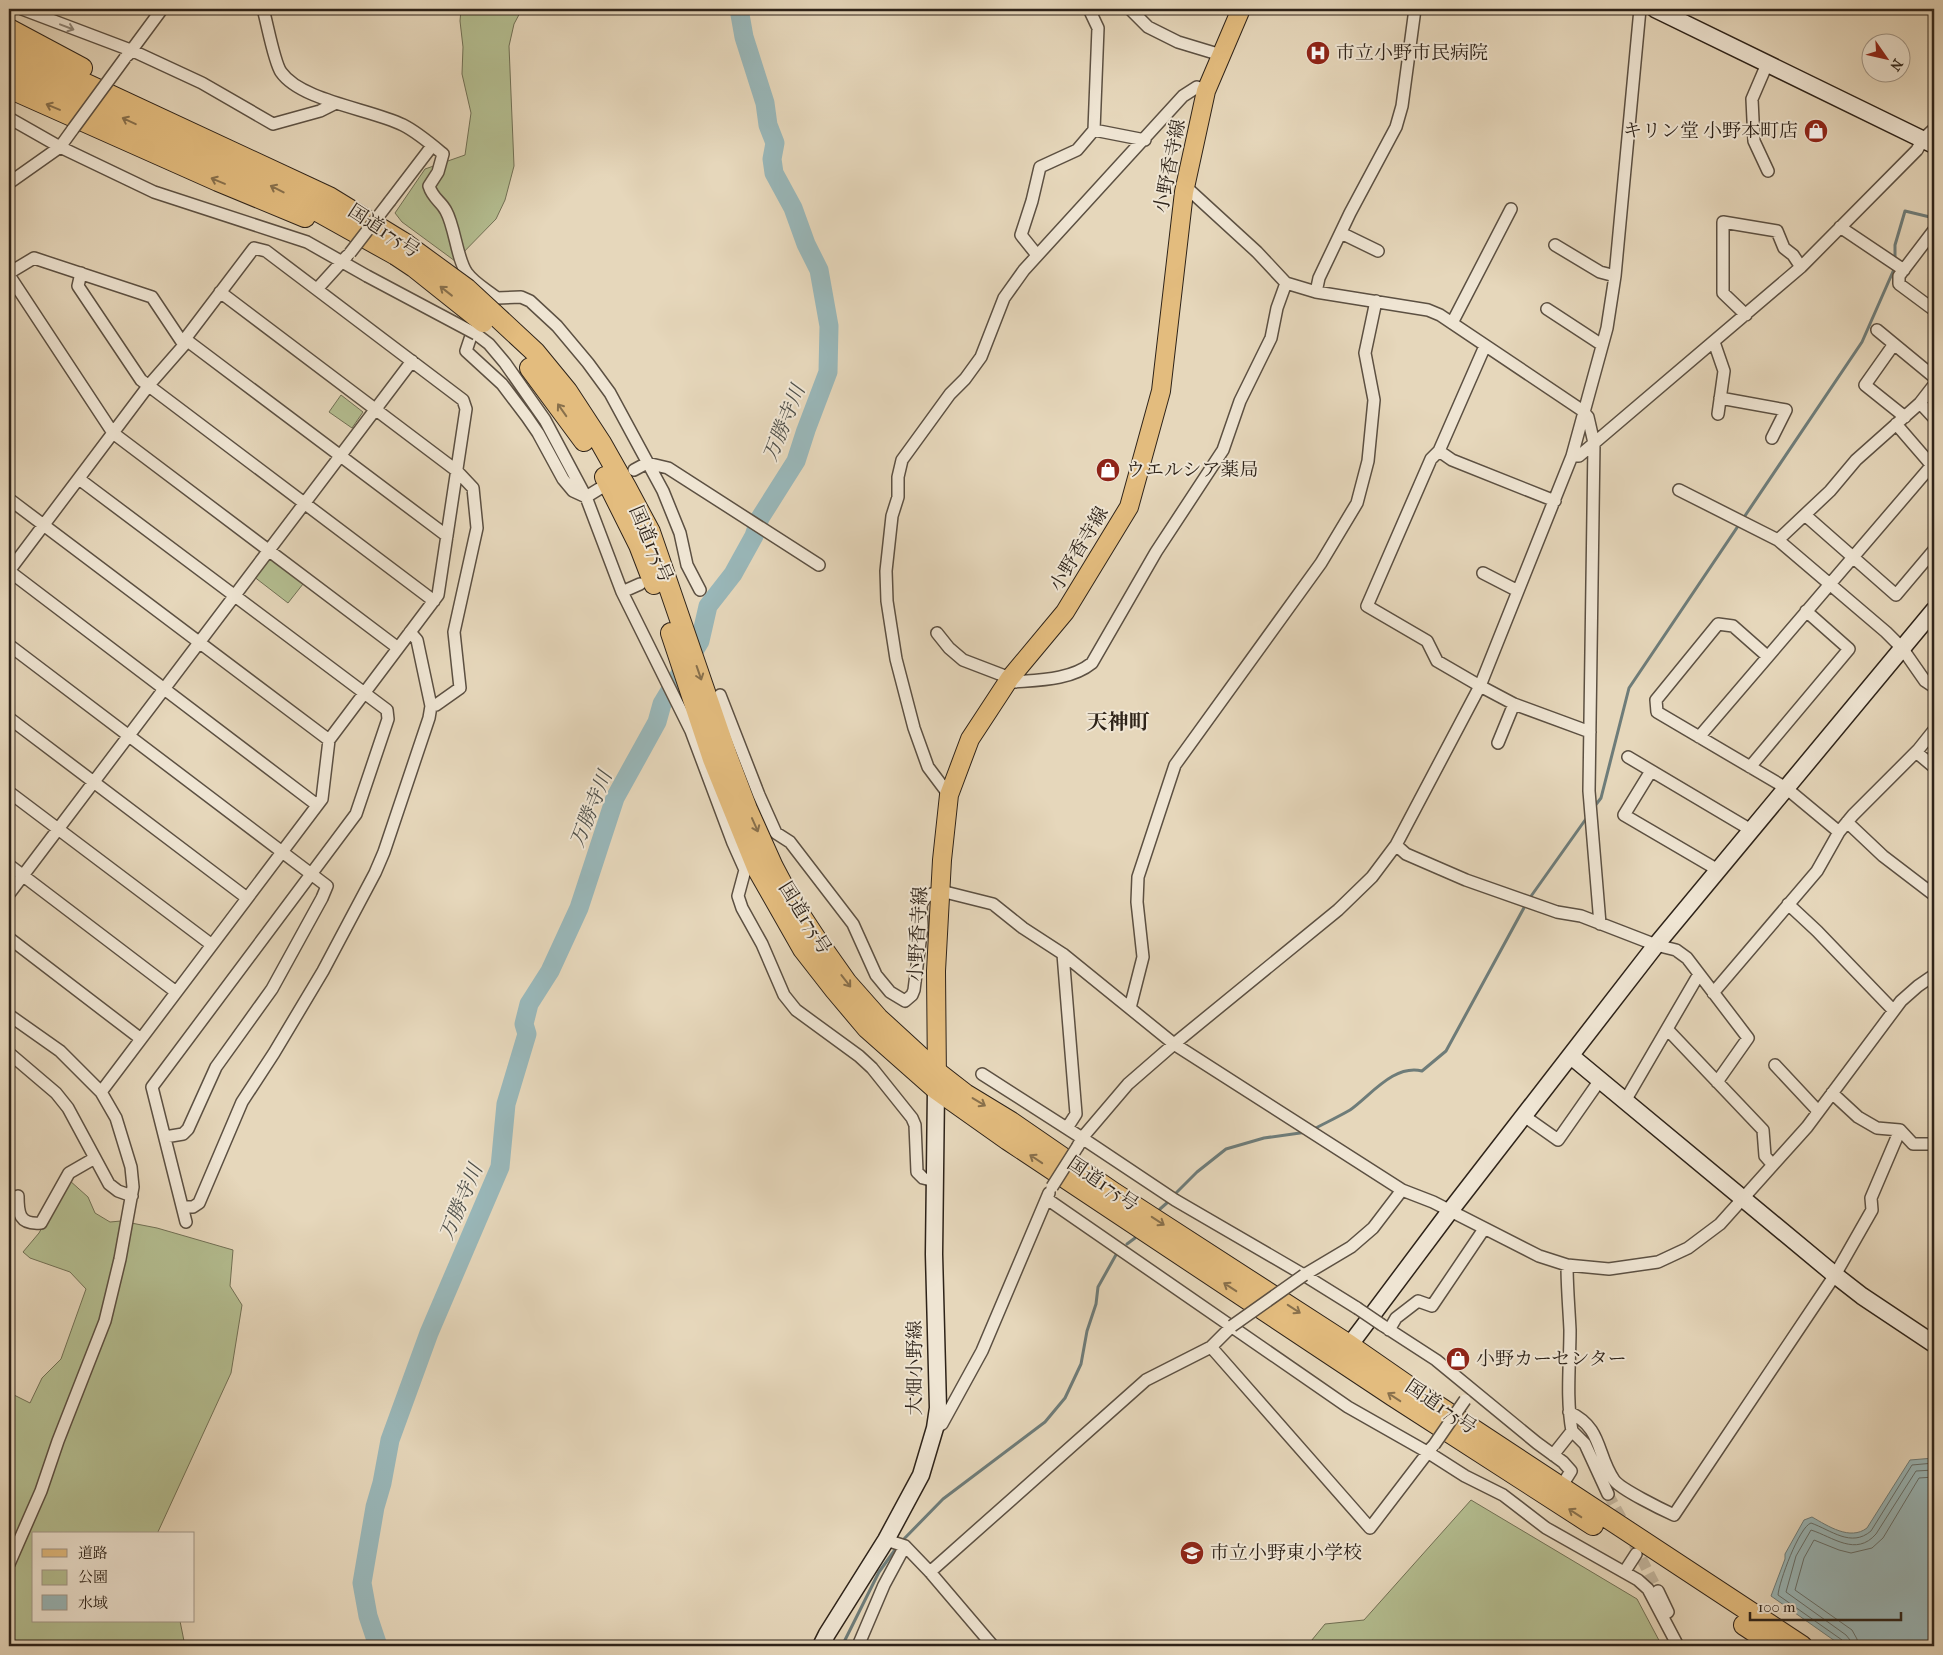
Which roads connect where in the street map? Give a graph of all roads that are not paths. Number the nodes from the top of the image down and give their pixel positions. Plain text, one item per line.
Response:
1 (22, 9) edge
2 (162, 9) edge
3 (263, 9) edge
4 (1089, 9) edge
5 (1130, 9) edge
6 (1241, 9) edge
7 (1415, 9) edge
8 (1640, 9) edge
9 (1655, 9) edge
10 (9, 29) edge
11 (9, 48) edge
12 (129, 55) junction
13 (1221, 55) junction
14 (1767, 64) junction
15 (9, 66) edge
16 (9, 88) edge
17 (1206, 91) junction
18 (336, 103) junction
19 (9, 118) edge
20 (1094, 130) junction
21 (1930, 138) edge
22 (1144, 140) junction
23 (432, 146) junction
24 (60, 147) junction
25 (1768, 171) dead end
26 (9, 183) edge
27 (1186, 187) junction
28 (1511, 209) dead end
29 (366, 219) junction
30 (1840, 227) junction
31 (1934, 230) edge
32 (1341, 233) junction
33 (377, 244) junction
34 (1555, 245) dead end
35 (400, 249) junction
36 (1378, 251) dead end
37 (1037, 255) junction
38 (346, 258) junction
39 (1801, 267) junction
40 (1904, 270) junction
41 (81, 273) junction
42 (9, 274) edge
43 (1615, 276) junction
44 (1286, 283) junction
45 (317, 288) junction
46 (220, 292) junction
47 (1316, 292) junction
48 (1376, 301) junction
49 (1547, 309) dead end
50 (1934, 310) edge
51 (1746, 315) junction
52 (487, 317) junction
53 (1452, 323) junction
54 (1877, 330) dead end
55 (185, 342) junction
56 (1714, 342) junction
57 (1894, 344) junction
58 (1602, 345) junction
59 (1485, 346) junction
60 (412, 361) junction
61 (1934, 376) edge
62 (150, 385) junction
63 (1934, 385) edge
64 (1720, 398) junction
65 (1920, 403) junction
66 (375, 409) junction
67 (1583, 411) junction
68 (1718, 414) dead end
69 (1934, 418) edge
70 (1901, 421) junction
71 (113, 433) junction
72 (1772, 438) dead end
73 (1594, 443) junction
74 (1440, 451) junction
75 (340, 456) junction
76 (1572, 456) junction
77 (647, 463) junction
78 (1933, 467) edge
79 (457, 470) junction
80 (634, 470) dead end
81 (78, 479) junction
82 (599, 489) dead end
83 (1679, 490) dead end
84 (586, 497) junction
85 (9, 499) edge
86 (1554, 501) junction
87 (304, 502) junction
88 (1805, 515) junction
89 (44, 525) junction
90 (447, 536) junction
91 (1778, 540) junction
92 (268, 550) junction
93 (1934, 550) edge
94 (1852, 557) junction
95 (819, 566) dead end
96 (9, 571) edge
97 (1483, 573) dead end
98 (640, 584) dead end
99 (1829, 584) junction
100 (700, 590) dead end
101 (1518, 591) junction
102 (622, 592) junction
103 (233, 596) junction
104 (434, 601) junction
105 (1934, 610) edge
106 (1806, 611) junction
107 (410, 632) junction
108 (937, 633) dead end
109 (199, 642) junction
110 (9, 645) edge
111 (398, 648) junction
112 (1902, 648) junction
113 (1767, 656) junction
114 (1010, 678) junction
115 (1480, 686) junction
116 (1934, 687) edge
117 (164, 688) junction
118 (364, 694) junction
119 (720, 695) dead end
120 (1514, 704) junction
121 (431, 706) junction
122 (9, 718) edge
123 (1934, 730) edge
124 (1590, 732) junction
125 (128, 736) junction
126 (1699, 737) junction
127 (329, 740) junction
128 (1498, 743) dead end
129 (1916, 752) junction
130 (1628, 758) dead end
131 (1750, 767) junction
132 (1934, 767) edge
133 (1651, 771) junction
134 (93, 782) junction
135 (1786, 788) junction
136 (9, 792) edge
137 (949, 795) junction
138 (317, 805) junction
139 (1847, 822) junction
140 (58, 829) junction
141 (1751, 830) junction
142 (1839, 832) junction
143 (1396, 845) junction
144 (282, 851) junction
145 (9, 865) edge
146 (1718, 870) junction
147 (312, 873) junction
148 (23, 875) junction
149 (941, 892) junction
150 (9, 894) edge
151 (1934, 895) edge
152 (247, 898) junction
153 (1788, 904) junction
154 (1600, 924) junction
155 (9, 938) edge
156 (212, 945) junction
157 (1656, 945) junction
158 (1063, 954) junction
159 (1699, 974) junction
160 (1934, 975) edge
161 (176, 992) junction
162 (1713, 993) junction
163 (1130, 1008) junction
164 (1893, 1010) junction
165 (9, 1015) edge
166 (1666, 1029) junction
167 (141, 1039) junction
168 (1174, 1044) junction
169 (9, 1053) edge
170 (1571, 1056) junction
171 (1775, 1065) dead end
172 (982, 1074) dead end
173 (1600, 1080) junction
174 (937, 1081) junction
175 (1717, 1082) junction
176 (101, 1092) junction
177 (1832, 1093) junction
178 (1626, 1100) junction
179 (1818, 1111) junction
180 (1524, 1116) junction
181 (1067, 1128) junction
182 (1900, 1130) junction
183 (165, 1137) junction
184 (1080, 1142) junction
185 (1934, 1144) edge
186 (95, 1158) junction
187 (1772, 1164) junction
188 (935, 1181) junction
189 (1402, 1190) junction
190 (18, 1196) dead end
191 (132, 1196) junction
192 (1743, 1198) junction
193 (1047, 1199) junction
194 (183, 1207) junction
195 (1450, 1211) junction
196 (186, 1222) dead end
197 (1484, 1229) junction
198 (1568, 1265) junction
199 (1304, 1275) junction
200 (1835, 1276) junction
201 (1232, 1326) junction
202 (1385, 1327) junction
203 (1934, 1344) edge
204 (1211, 1347) junction
205 (1344, 1352) junction
206 (1468, 1395) junction
207 (1569, 1412) junction
208 (935, 1428) junction
209 (1572, 1430) junction
210 (1431, 1449) junction
211 (1553, 1455) junction
212 (1561, 1487) junction
213 (1608, 1494) tunnel mouth
214 (886, 1540) junction
215 (905, 1546) junction
216 (1636, 1554) junction
217 (9, 1564) edge
218 (1625, 1571) junction
219 (930, 1572) junction
220 (1658, 1591) tunnel mouth
221 (821, 1646) edge
222 (858, 1646) edge
223 (993, 1646) edge
224 (1678, 1646) edge
225 (1685, 1646) edge
226 (1776, 1646) edge
227 (1802, 1646) edge

1 -> 12 street
2 - 12 street
3 - 18 street
4 - 20 street
5 - 13 street
6 - 13 main road, 小野香寺線
7 - 32 street
8 - 43 street
9 - 14 street
10 - 29 highway
11 - 29 highway, 国道175号
12 - 18 street
12 - 24 street, bridge
13 - 17 main road, 小野香寺線
14 - 21 street
14 - 25 street
33 -> 15 highway, 国道175号
33 -> 16 highway
17 - 22 street
17 - 27 main road, 小野香寺線
18 - 23 street
19 - 24 street
20 - 22 street
20 - 37 street
21 - 30 street
22 - 37 street
23 - 29 street, bridge
23 - 52 street
24 - 26 street
24 - 38 street
27 - 44 street
27 - 114 main road, 小野香寺線
28 - 53 street
29 - 35 highway, 国道175号
29 - 38 street, bridge
30 - 39 street
30 - 40 street
31 - 40 street
32 - 36 street
32 - 47 street
33 - 35 highway, 国道175号
34 - 43 street
35 - 52 highway, 国道175号, bridge
37 - 137 street
38 - 45 street
38 - 52 street, bridge
39 - 51 street
39 - 51 street
40 - 50 street
41 - 42 street
41 - 55 street
41 - 62 street
42 - 71 street
43 - 58 street
44 - 47 street
44 - 114 street
45 - 46 street
45 - 60 street
46 - 55 street
46 - 66 street
47 - 48 street
48 - 53 street
48 - 163 street
49 - 58 street
51 - 56 street
52 - 77 street
52 - 84 street
52 - 84 street
52 - 174 highway, 国道175号
53 - 59 street
54 - 57 street
55 - 62 street
55 - 75 street
56 - 64 street
56 - 73 street
57 - 61 street
57 - 70 street
58 - 67 street
59 - 67 street
59 - 74 street
60 - 66 street
60 - 79 street
62 - 71 street
62 - 87 street
63 - 65 street
64 - 68 street
64 - 72 street
65 - 69 street
65 - 70 street
66 - 75 street
66 - 79 street
67 - 73 street
67 - 76 street
70 - 78 street
70 - 88 street
71 - 81 street
71 - 92 street
73 - 76 street
73 - 124 street
74 - 86 street
74 - 115 street
75 - 87 street
75 - 90 street
76 - 86 street
77 - 80 street
77 - 95 street
77 - 100 street
78 - 94 street
79 - 90 street
79 - 121 street
81 - 89 street
81 - 103 street
82 - 84 street
83 - 91 street
84 - 102 street
85 - 89 street
86 - 101 street
87 - 92 street
87 - 104 street
88 - 91 street
88 - 94 street
89 - 96 street
89 - 109 street
90 - 104 street
91 - 99 street
92 - 103 street
92 - 111 street
93 - 94 street
94 - 99 street
96 - 117 street
97 - 101 street
98 - 102 street
99 - 106 street
99 - 112 street
101 - 115 street
102 - 188 street
103 - 109 street
103 - 118 street
104 - 107 street
105 - 112 street
106 - 113 street
106 - 131 street
107 - 111 street
107 - 121 street
108 - 114 street
109 - 117 street
109 - 127 street
110 - 125 street
111 - 118 street
112 - 116 street
112 - 135 street
113 - 126 street
113 - 126 street
114 - 137 main road, 小野香寺線
115 - 120 street
115 - 143 street
117 - 125 street
117 - 138 street
118 - 127 street
118 - 147 street
119 - 149 street
120 - 124 street
120 - 128 street
121 - 194 street
122 - 134 street
123 - 129 street
124 - 154 street
125 - 134 street
125 - 144 street
126 - 131 street
127 - 138 street
129 - 132 street
129 - 139 street
130 - 133 street
131 - 135 street
133 - 141 street
133 - 146 street
134 - 140 street
134 - 152 street
135 - 141 street
135 - 142 street
136 - 140 street
137 - 149 main road, 小野香寺線
138 - 144 street
139 - 142 street
139 - 151 street
140 - 148 street
140 - 156 street
141 - 146 street
142 - 153 street
143 - 154 street
143 - 168 street
144 - 147 street
144 - 152 street
145 - 148 street
146 - 157 street
147 - 183 street
147 - 183 street
148 - 150 street
148 - 161 street
149 - 158 street
149 - 174 main road, 小野香寺線
152 - 156 street
153 - 162 street
153 - 164 street
154 - 157 street
155 - 167 street
156 - 161 street
157 - 159 street
157 - 170 street
158 - 163 street
158 - 181 street
159 - 162 street
159 - 166 street
160 - 164 street
161 - 167 street
162 - 175 street
163 - 168 street
164 - 177 street
165 - 176 street
166 - 175 street
166 - 178 street
167 - 176 street
168 - 184 street
168 - 189 street
169 - 186 street
170 - 173 street
170 - 180 street
171 - 179 street
172 - 181 street
173 - 178 street
173 - 180 street
174 - 188 street, 大畑小野線
174 - 205 highway, 国道175号
175 - 187 street
176 - 191 street
177 - 179 street
177 - 182 street
178 - 192 street
179 - 187 street
180 - 195 street
181 - 184 street
182 - 185 street
182 - 200 street
183 - 194 street
184 - 193 street, bridge
184 - 199 street
186 - 190 street
186 - 191 street
187 - 192 street
188 - 208 street, 大畑小野線
189 - 195 street
189 - 199 street
191 - 217 street
192 - 198 street
192 - 200 street
193 - 201 street
193 - 208 street
194 - 196 street
195 - 197 street
195 - 205 street
197 - 198 street
197 - 202 street
198 - 207 street
199 - 201 street, bridge
199 - 202 street, bridge
200 - 203 street
200 - 207 street
201 - 204 street
201 - 210 street
202 - 206 street
204 - 210 street
204 - 219 street
205 - 212 highway, 国道175号
216 -> 205 highway, 国道175号
206 - 210 street, bridge
206 - 211 street
207 - 209 street
208 - 214 street, 大畑小野線
209 - 211 street
209 - 213 street
210 - 218 street
211 - 212 street
212 - 227 highway, 国道175号
214 - 215 street
214 - 221 street, 大畑小野線
215 - 219 street
215 - 222 street
216 - 218 street
216 - 226 highway, 国道175号
218 - 224 street
219 - 223 street
220 - 225 street

